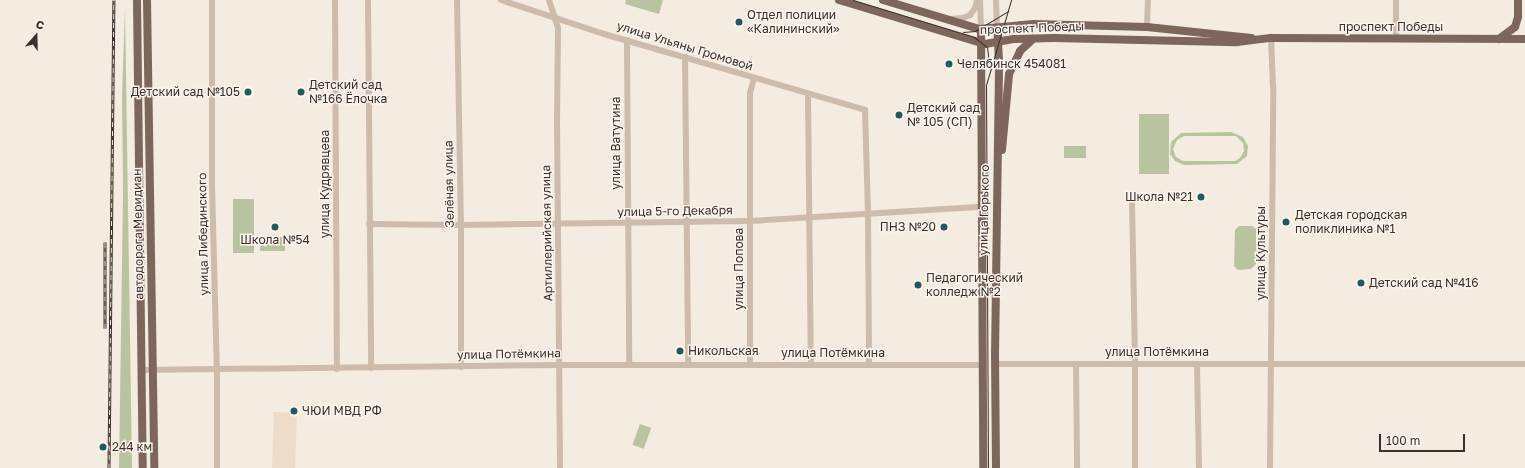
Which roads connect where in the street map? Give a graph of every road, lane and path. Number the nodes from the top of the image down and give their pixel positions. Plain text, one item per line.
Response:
1 (147, 0) edge
2 (212, 0) edge
3 (335, 0) edge
4 (368, 0) edge
5 (456, 0) edge
6 (501, 0) edge
7 (549, 0) edge
8 (839, 0) edge
9 (883, 0) edge
10 (979, 0) edge
11 (996, 0) edge
12 (1148, 0) edge
13 (1396, 0) edge
14 (1518, 0) edge
15 (136, 2) edge
16 (553, 17) junction
17 (945, 19) junction
18 (1147, 27) junction
19 (997, 28) junction
20 (981, 29) junction
21 (1034, 38) junction
22 (1271, 38) junction
23 (1257, 39) junction
24 (1396, 39) junction
25 (1525, 39) edge
26 (627, 40) junction
27 (1499, 40) junction
28 (982, 43) junction
29 (998, 43) junction
30 (685, 58) junction
31 (754, 78) junction
32 (808, 94) junction
33 (997, 172) junction
34 (1132, 202) dead end
35 (982, 207) junction
36 (868, 214) junction
37 (810, 218) junction
38 (750, 221) junction
39 (627, 222) junction
40 (687, 222) junction
41 (369, 224) junction
42 (558, 224) junction
43 (461, 225) junction
44 (982, 260) junction
45 (996, 261) junction
46 (982, 364) junction
47 (995, 364) junction
48 (1076, 364) junction
49 (1134, 364) junction
50 (1197, 364) junction
51 (1271, 364) junction
52 (1525, 364) edge
53 (559, 365) junction
54 (629, 365) junction
55 (688, 365) junction
56 (750, 365) junction
57 (811, 365) junction
58 (869, 365) junction
59 (461, 367) junction
60 (371, 368) junction
61 (337, 369) junction
62 (142, 370) junction
63 (152, 370) junction
64 (217, 370) junction
65 (143, 468) edge
66 (154, 468) edge
67 (217, 468) edge
68 (560, 468) edge
69 (983, 468) edge
70 (996, 468) edge
71 (1076, 468) edge
72 (1135, 468) edge
73 (1199, 468) edge
74 (1270, 468) edge

1 - 63 main road, автодорога Меридиан
2 - 64 street, улица Либединского
3 - 61 street, улица Кудрявцева
4 - 41 street
5 - 43 street, Зелёная улица
6 - 16 street, улица Ульяны Громовой
7 - 16 street, Артиллерийская улица
8 - 28 main road, проспект Победы
9 - 17 main road, проспект Победы
10 - 17 street, улица Горького
10 - 20 street, улица Горького
11 - 19 street, улица Горького
12 - 18 street
13 - 24 street
14 - 27 main road
15 - 62 main road, автодорога Меридиан
16 - 26 street, улица Ульяны Громовой
16 - 42 street, Артиллерийская улица
17 - 20 main road, проспект Победы
18 - 19 main road, проспект Победы
18 - 23 main road, проспект Победы
19 - 20 main road, проспект Победы
19 - 29 main road, улица Горького
20 - 28 main road, улица Горького
21 - 23 main road, проспект Победы
21 - 29 main road, проспект Победы
21 - 33 main road
22 - 23 main road, проспект Победы
22 - 24 main road, проспект Победы
22 - 51 street, улица Культуры
24 - 27 main road, проспект Победы
25 - 27 main road, проспект Победы
26 - 30 street, улица Ульяны Громовой
26 - 39 street, улица Ватутина
28 - 29 main road, проспект Победы
28 - 35 main road, улица Горького
29 - 33 main road, улица Горького
30 - 31 street, улица Ульяны Громовой
30 - 40 street
31 - 32 street, улица Ульяны Громовой
31 - 38 street, улица Попова
32 - 36 street, улица Ульяны Громовой
32 - 37 street
33 - 45 main road, улица Горького
34 - 49 street
35 - 36 street, улица 5-го Декабря
35 - 44 main road, улица Горького
36 - 37 street, улица 5-го Декабря
36 - 58 street
37 - 38 street, улица 5-го Декабря
37 - 57 street
38 - 40 street, улица 5-го Декабря
38 - 56 street, улица Попова
39 - 40 street, улица 5-го Декабря
39 - 42 street, улица 5-го Декабря
39 - 54 street, улица Ватутина
40 - 55 street
41 - 43 street, улица 5-го Декабря
41 - 60 street
42 - 43 street, улица 5-го Декабря
42 - 53 street, Артиллерийская улица
43 - 59 street, Зелёная улица
44 - 45 main road
44 - 46 main road, улица Горького
45 - 47 main road, улица Горького
46 - 47 main road, улица Потёмкина
46 - 58 street, улица Потёмкина
46 - 69 main road, улица Горького
47 - 48 street, улица Потёмкина
47 - 70 main road, улица Горького
48 - 49 street, улица Потёмкина
48 - 71 street
49 - 50 street, улица Потёмкина
49 - 72 street
50 - 51 street, улица Потёмкина
50 - 73 street
51 - 52 street, улица Потёмкина
51 - 74 street, улица Культуры
53 - 54 street, улица Потёмкина
53 - 59 street, улица Потёмкина
53 - 68 street, Артиллерийская улица
54 - 55 street, улица Потёмкина
55 - 56 street, улица Потёмкина
56 - 57 street, улица Потёмкина
57 - 58 street, улица Потёмкина
59 - 60 street, улица Потёмкина
60 - 61 street, улица Потёмкина
61 - 64 street, улица Потёмкина
62 - 63 street, улица Потёмкина
62 - 65 main road, автодорога Меридиан
63 - 64 street, улица Потёмкина
63 - 66 main road, автодорога Меридиан
64 - 67 street, улица Либединского

